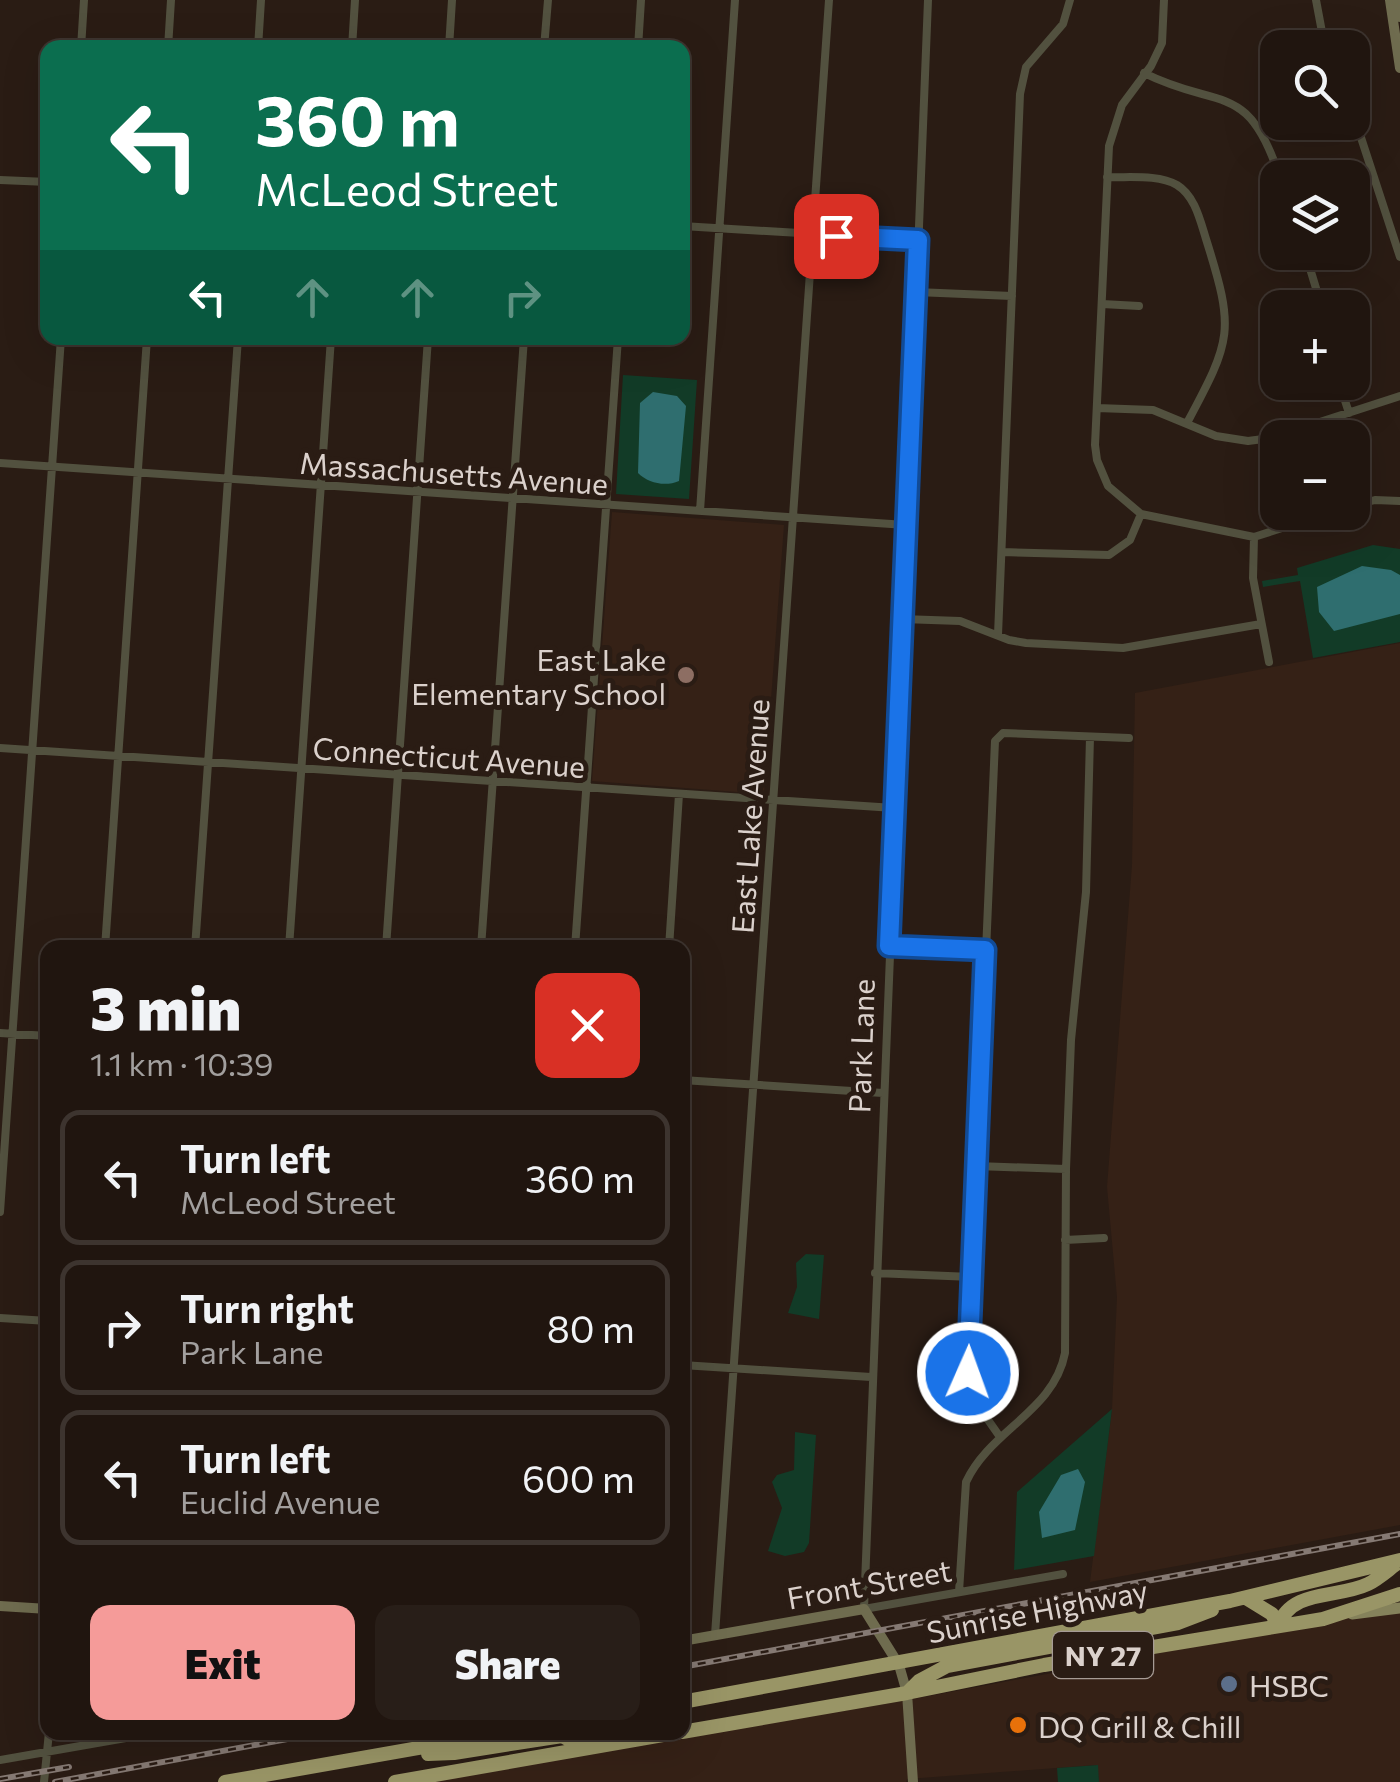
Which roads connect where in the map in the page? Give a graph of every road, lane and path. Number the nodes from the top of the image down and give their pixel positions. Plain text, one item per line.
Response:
1 (84, 0) edge
2 (171, 0) edge
3 (261, 0) edge
4 (355, 0) edge
5 (452, 0) edge
6 (548, 0) edge
7 (641, 0) edge
8 (735, 0) edge
9 (829, 0) edge
10 (928, 0) edge
11 (1070, 0) edge
12 (1164, 0) edge
13 (1316, 0) edge
14 (1394, 0) edge
15 (1400, 17) edge
16 (1322, 30) edge
17 (82, 40) edge
18 (168, 40) edge
19 (258, 40) edge
20 (352, 40) edge
21 (450, 40) edge
22 (545, 40) edge
23 (638, 40) edge
24 (1400, 68) edge
25 (1144, 73) junction
26 (1362, 140) edge
27 (1274, 160) edge
28 (1107, 177) junction
29 (0, 180) edge
30 (40, 182) edge
31 (690, 226) edge
32 (719, 228) junction
33 (812, 235) junction
34 (918, 240) junction
35 (1400, 256) edge
36 (916, 292) junction
37 (1012, 296) junction
38 (1102, 304) junction
39 (1139, 306) dead end
40 (61, 345) edge
41 (147, 345) edge
42 (238, 345) edge
43 (331, 345) edge
44 (428, 345) edge
45 (524, 345) edge
46 (617, 345) edge
47 (1400, 396) edge
48 (1345, 400) edge
49 (1097, 408) junction
50 (1349, 413) junction
51 (1187, 424) junction
52 (0, 464) edge
53 (52, 467) junction
54 (138, 473) junction
55 (228, 479) junction
56 (321, 485) junction
57 (418, 492) junction
58 (513, 498) junction
59 (1400, 501) edge
60 (1370, 502) edge
61 (606, 504) junction
62 (700, 511) junction
63 (1141, 514) junction
64 (793, 517) junction
65 (906, 525) junction
66 (1276, 530) edge
67 (1254, 537) junction
68 (1002, 552) junction
69 (902, 619) junction
70 (1261, 624) junction
71 (998, 634) junction
72 (1269, 662) dead end
73 (1090, 737) junction
74 (1129, 738) dead end
75 (0, 748) edge
76 (32, 750) junction
77 (118, 756) junction
78 (208, 762) junction
79 (301, 769) junction
80 (398, 775) junction
81 (493, 782) junction
82 (586, 788) junction
83 (679, 794) junction
84 (773, 801) junction
85 (894, 808) junction
86 (106, 940) edge
87 (196, 940) edge
88 (290, 940) edge
89 (387, 940) edge
90 (483, 940) edge
91 (576, 940) edge
92 (670, 940) edge
93 (889, 946) junction
94 (985, 950) junction
95 (0, 1033) edge
96 (12, 1034) junction
97 (40, 1036) edge
98 (690, 1081) edge
99 (753, 1085) junction
100 (883, 1092) junction
101 (976, 1166) junction
102 (1066, 1169) junction
103 (0, 1212) edge
104 (1104, 1238) dead end
105 (1065, 1240) junction
106 (876, 1273) junction
107 (972, 1277) junction
108 (0, 1318) edge
109 (40, 1320) edge
110 (690, 1365) edge
111 (733, 1368) junction
112 (871, 1377) junction
113 (1000, 1438) junction
114 (1400, 1561) edge
115 (1063, 1574) dead end
116 (959, 1592) junction
117 (1400, 1594) edge
118 (1238, 1599) junction
119 (0, 1606) edge
120 (40, 1608) edge
121 (1400, 1608) edge
122 (864, 1609) junction
123 (1324, 1618) junction
124 (1091, 1626) junction
125 (1278, 1626) junction
126 (715, 1635) junction
127 (690, 1640) edge
128 (1081, 1641) junction
129 (1044, 1664) junction
130 (899, 1665) junction
131 (778, 1686) junction
132 (907, 1693) junction
133 (690, 1701) edge
134 (690, 1710) edge
135 (690, 1730) edge
136 (48, 1740) edge
137 (109, 1740) edge
138 (465, 1740) edge
139 (538, 1740) edge
140 (568, 1740) edge
141 (584, 1740) edge
142 (627, 1740) edge
143 (579, 1747) junction
144 (47, 1752) junction
145 (385, 1754) junction
146 (0, 1760) edge
147 (44, 1782) edge
148 (225, 1782) edge
149 (395, 1782) edge
150 (913, 1782) edge

1 - 17 street
2 - 18 street
3 - 19 street
4 - 20 street
5 - 21 street
6 - 22 street
7 - 23 street
8 - 32 street
9 - 33 street, East Lake Avenue
10 - 34 street, Park Lane
11 - 37 street
12 - 25 street
13 - 16 street
14 - 15 street
14 - 24 street
25 - 27 street
25 - 28 street
26 - 35 street
28 - 38 street
28 - 51 street
29 - 30 street
31 - 32 street
32 - 33 street
32 - 62 street
33 - 34 street
33 - 64 street, East Lake Avenue
34 - 36 street, Park Lane
36 - 37 street
36 - 65 street, Park Lane
37 - 68 street
38 - 39 street
38 - 49 street
40 - 53 street
41 - 54 street
42 - 55 street
43 - 56 street
44 - 57 street
45 - 58 street
46 - 61 street
47 - 50 street
48 - 50 street
49 - 51 street
49 - 63 street
50 - 51 street
52 - 53 street, Massachusetts Avenue
53 - 54 street, Massachusetts Avenue
53 - 76 street
54 - 55 street, Massachusetts Avenue
54 - 77 street
55 - 56 street, Massachusetts Avenue
55 - 78 street
56 - 57 street, Massachusetts Avenue
56 - 79 street
57 - 58 street, Massachusetts Avenue
57 - 80 street
58 - 61 street, Massachusetts Avenue
58 - 81 street
59 - 60 street
61 - 62 street, Massachusetts Avenue
61 - 82 street
62 - 64 street, Massachusetts Avenue
63 - 67 street
63 - 68 street
64 - 65 street, Massachusetts Avenue
64 - 84 street, East Lake Avenue
65 - 69 street, Park Lane
66 - 67 street
67 - 70 street
68 - 71 street
69 - 71 street
69 - 85 street, Park Lane
70 - 71 street
70 - 72 street
73 - 74 street
73 - 94 street
73 - 102 street
75 - 76 street, Connecticut Avenue
76 - 77 street, Connecticut Avenue
76 - 96 street
77 - 78 street, Connecticut Avenue
77 - 86 street
78 - 79 street, Connecticut Avenue
78 - 87 street
79 - 80 street, Connecticut Avenue
79 - 88 street
80 - 81 street, Connecticut Avenue
80 - 89 street
81 - 82 street, Connecticut Avenue
81 - 90 street
82 - 83 street, Connecticut Avenue
82 - 91 street
83 - 84 street, Connecticut Avenue
83 - 92 street
84 - 85 street, Connecticut Avenue
84 - 99 street, East Lake Avenue
85 - 93 street, Park Lane
93 - 94 street
93 - 100 street, Park Lane
94 - 101 street
95 - 96 street
96 - 97 street
96 - 103 street
98 - 99 street
99 - 100 street
99 - 111 street, East Lake Avenue
100 - 106 street, Park Lane
101 - 102 street
101 - 107 street
102 - 105 street
104 - 105 street
105 - 113 street
106 - 107 street
106 - 112 street, Park Lane
107 - 113 street
108 - 109 street
110 - 111 street
111 - 112 street
111 - 126 street, East Lake Avenue
112 - 122 street, Park Lane
113 - 116 street
114 - 118 highway, Sunrise Highway / NY 27
114 - 125 highway
115 - 116 street, Front Street
116 - 122 street, Front Street
117 - 123 highway, Sunrise Highway / NY 27
118 - 124 highway, Sunrise Highway / NY 27
118 - 125 highway
118 - 128 highway
119 - 120 street
121 - 123 main road
122 - 126 street, Front Street
122 - 130 street
123 - 125 highway, Sunrise Highway / NY 27
124 - 128 highway
124 - 130 highway, Sunrise Highway / NY 27
125 - 129 highway, Sunrise Highway / NY 27
126 - 127 street, Front Street
128 - 129 highway
128 - 132 highway
129 - 132 highway, Sunrise Highway / NY 27
130 - 131 highway, Sunrise Highway / NY 27
130 - 132 street
131 - 133 highway, Sunrise Highway / NY 27
131 - 134 highway
132 - 135 highway, Sunrise Highway / NY 27
132 - 150 street
136 - 144 street
137 - 144 street
138 - 145 highway
139 - 145 highway
140 - 143 highway
141 - 143 highway
142 - 143 highway, Sunrise Highway / NY 27
143 - 149 highway, Sunrise Highway / NY 27
144 - 146 street
144 - 147 street
145 - 148 highway

